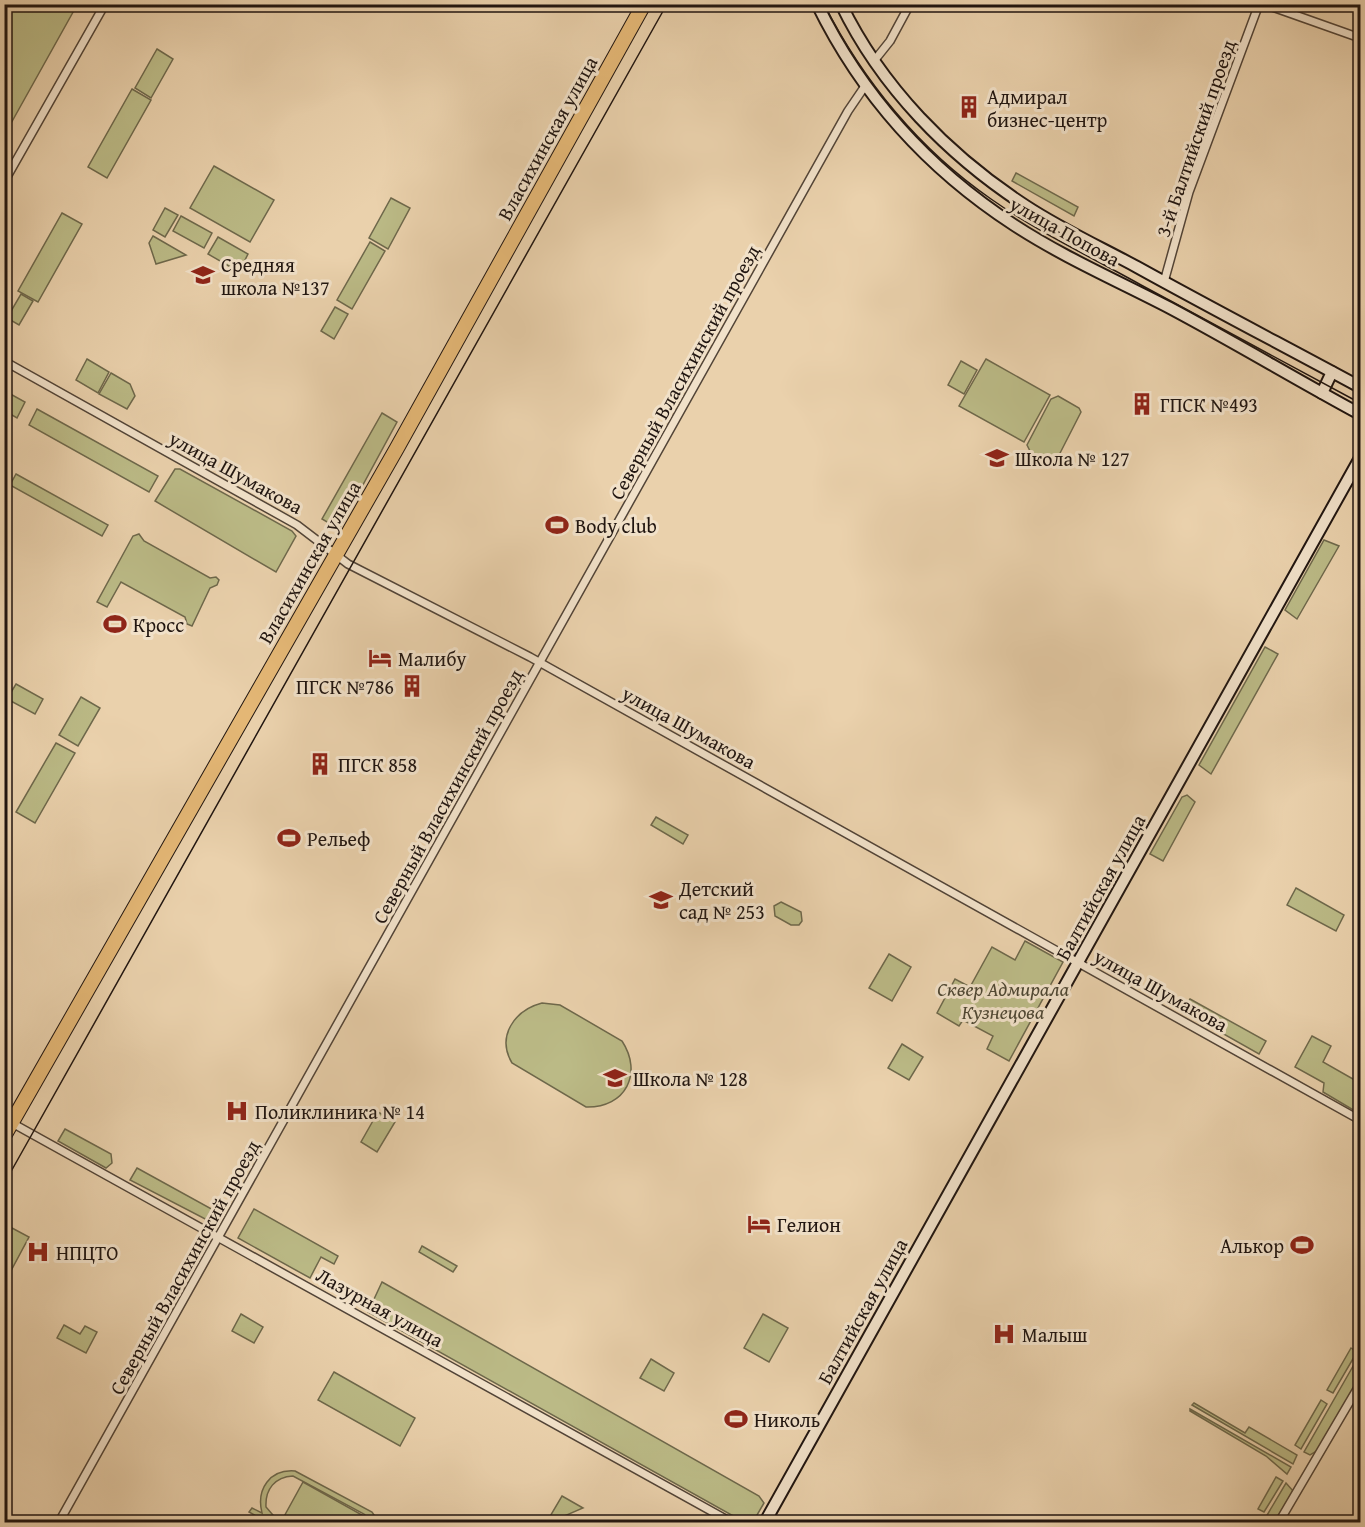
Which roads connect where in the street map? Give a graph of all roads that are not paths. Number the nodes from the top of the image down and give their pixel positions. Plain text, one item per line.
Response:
1 (105, 4) edge
2 (644, 4) edge
3 (816, 4) edge
4 (841, 4) edge
5 (910, 4) edge
6 (1259, 4) edge
7 (1264, 4) edge
8 (1360, 38) edge
9 (874, 61) junction
10 (865, 86) junction
11 (4, 182) edge
12 (1164, 282) junction
13 (4, 362) edge
14 (1332, 372) junction
15 (1360, 387) edge
16 (1322, 393) junction
17 (1360, 414) edge
18 (1360, 458) edge
19 (336, 554) junction
20 (540, 663) junction
21 (1078, 963) junction
22 (7, 1120) edge
23 (1360, 1120) edge
24 (4, 1136) edge
25 (219, 1237) junction
26 (1360, 1384) edge
27 (59, 1522) edge
28 (731, 1522) edge
29 (765, 1522) edge
30 (1279, 1522) edge

1 - 11 street
2 - 19 highway, Власихинская улица
3 - 10 main road, улица Попова
4 - 9 main road, улица Попова
5 - 9 street
6 - 12 street, 3-й Балтийский проезд
7 - 8 street
9 - 12 main road, улица Попова
10 - 16 main road, улица Попова
10 - 20 street, Северный Власихинский проезд
12 - 14 main road, улица Попова
13 - 19 street, улица Шумакова
14 - 15 main road, улица Попова
14 - 16 main road
16 - 17 main road, улица Попова
18 - 21 main road, Балтийская улица
19 - 20 street, улица Шумакова
19 - 22 highway, Власихинская улица
20 - 21 street, улица Шумакова
20 - 25 street, Северный Власихинский проезд
21 - 23 street, улица Шумакова
21 - 29 main road, Балтийская улица
22 - 24 highway, Власихинская улица
22 - 25 street, Лазурная улица
25 - 27 street, Северный Власихинский проезд
25 - 28 street, Лазурная улица
26 - 30 street

